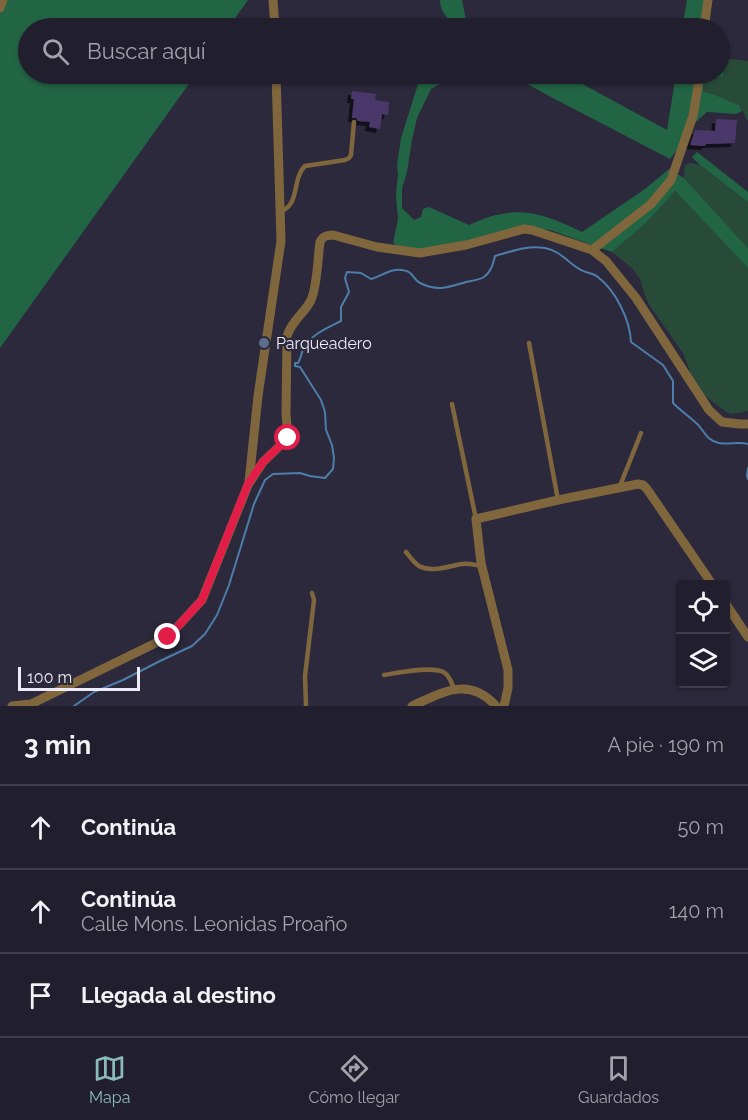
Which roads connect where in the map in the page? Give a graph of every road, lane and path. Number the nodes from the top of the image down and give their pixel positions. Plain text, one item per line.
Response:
1 (3, 0) edge
2 (273, 0) edge
3 (708, 0) edge
4 (0, 8) edge
5 (274, 18) edge
6 (706, 18) edge
7 (276, 84) edge
8 (698, 84) edge
9 (354, 122) dead end
10 (281, 211) junction
11 (592, 250) junction
12 (529, 343) dead end
13 (452, 404) dead end
14 (748, 424) edge
15 (641, 433) dead end
16 (248, 484) junction
17 (620, 488) junction
18 (558, 500) junction
19 (476, 519) junction
20 (406, 552) dead end
21 (482, 566) junction
22 (709, 580) edge
23 (312, 593) dead end
24 (730, 610) edge
25 (748, 637) edge
26 (384, 675) dead end
27 (454, 689) junction
28 (12, 706) edge
29 (306, 706) edge
30 (412, 706) edge
31 (496, 706) edge
32 (504, 706) edge

1 - 4 street
2 - 5 street
3 - 6 street
7 - 10 street
8 - 11 street
9 - 10 lane
10 - 16 street
11 - 14 street
11 - 16 street
12 - 18 lane
13 - 19 lane
15 - 17 lane
16 - 28 street
17 - 18 street
17 - 22 street
18 - 19 street
19 - 21 street
20 - 21 lane
21 - 32 street
23 - 29 lane
24 - 25 street
26 - 27 lane
27 - 30 street
27 - 31 street

